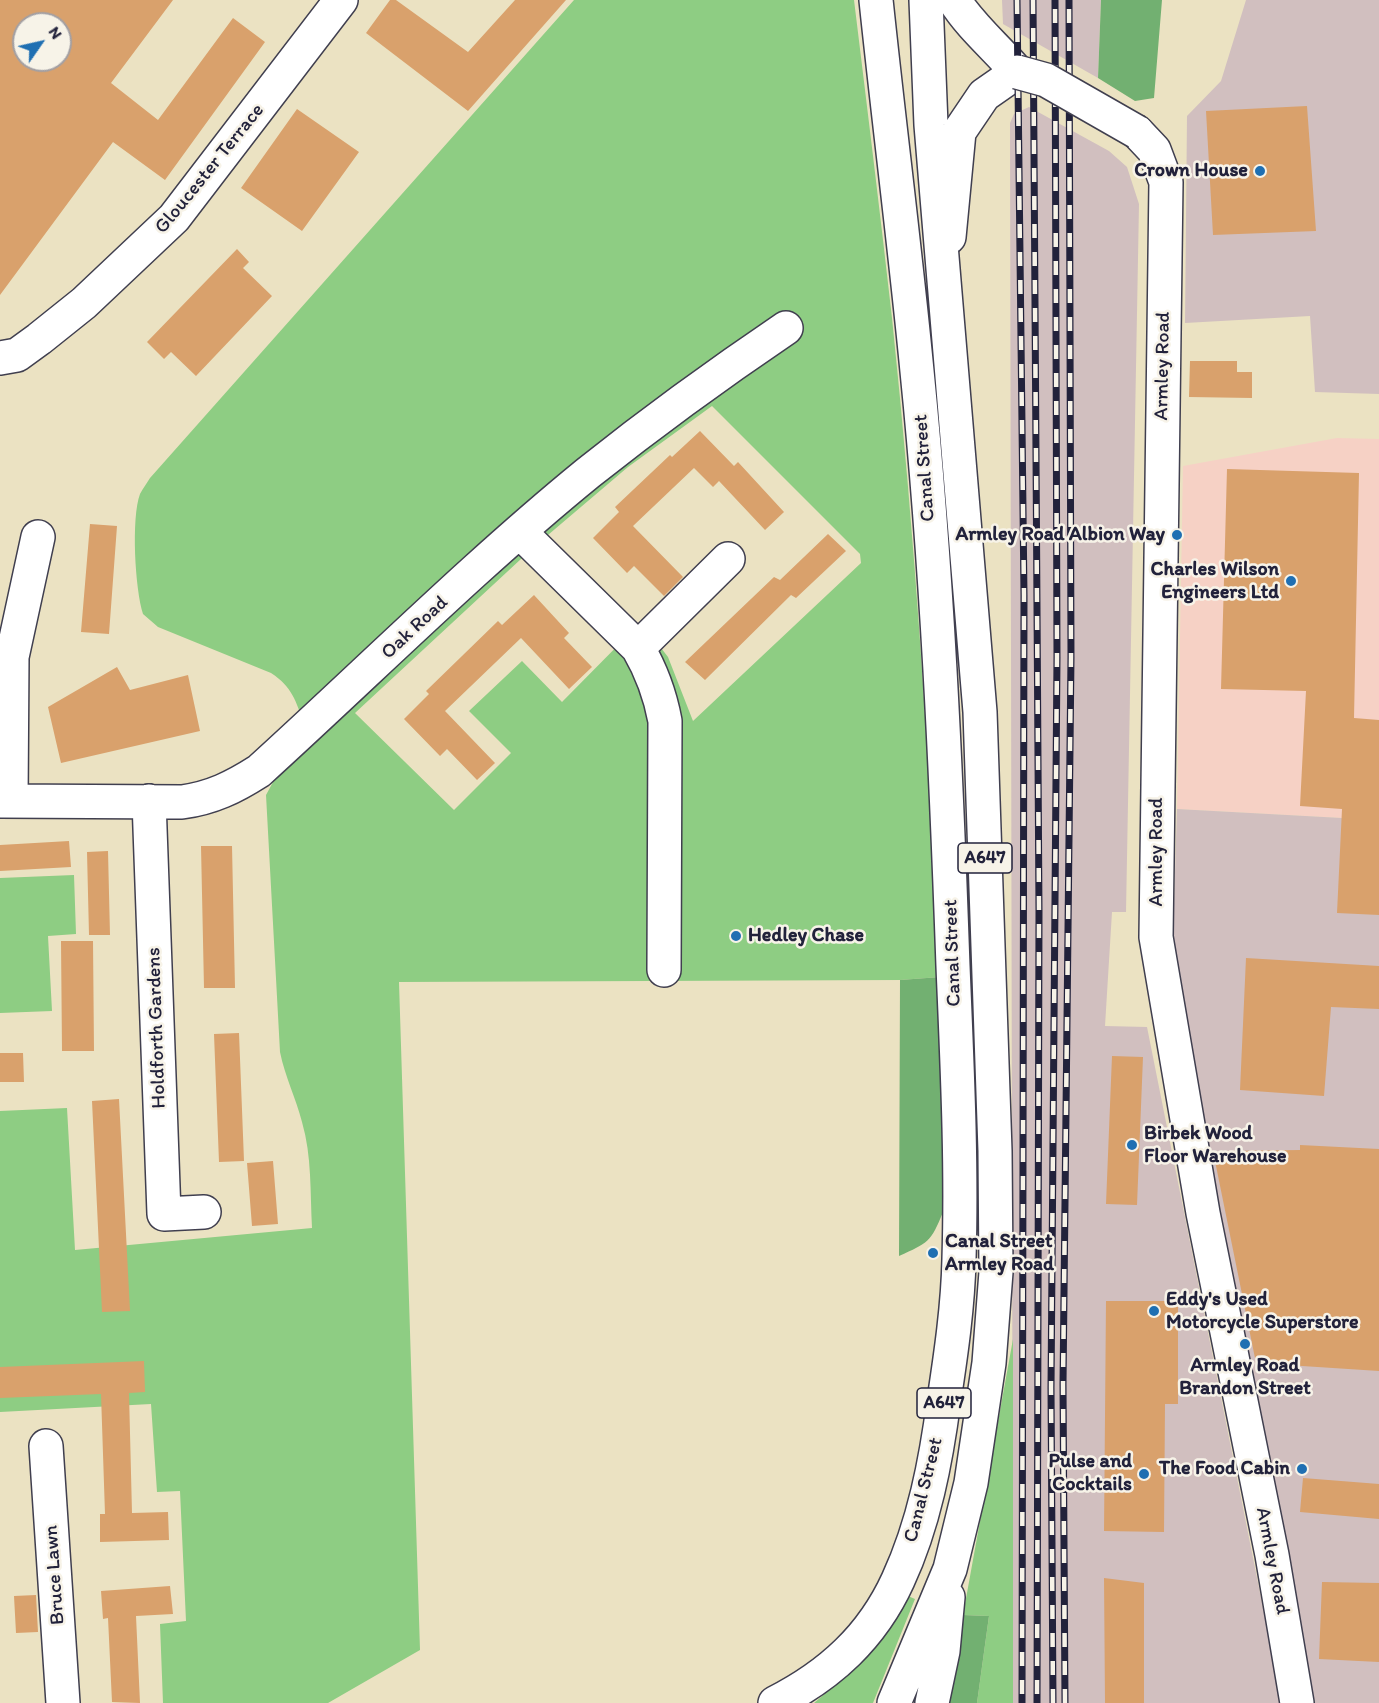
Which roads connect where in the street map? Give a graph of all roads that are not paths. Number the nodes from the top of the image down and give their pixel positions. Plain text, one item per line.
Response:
1 (341, 0) edge
2 (876, 0) edge
3 (926, 0) edge
4 (961, 4) edge
5 (1017, 72) junction
6 (944, 284) junction
7 (786, 328) dead end
8 (0, 358) edge
9 (520, 532) junction
10 (38, 537) dead end
11 (728, 560) dead end
12 (638, 648) junction
13 (6, 801) edge
14 (149, 801) junction
15 (664, 970) dead end
16 (204, 1212) dead end
17 (46, 1446) dead end
18 (950, 1569) junction
19 (63, 1703) edge
20 (775, 1703) edge
21 (894, 1703) edge
22 (932, 1703) edge
23 (1298, 1703) edge

1 - 8 street, Gloucester Terrace
2 - 20 street, Canal Street / A647
3 - 6 street, Canal Street / A647
4 - 5 street
5 - 6 street
5 - 23 street, Armley Road, bridge
6 - 18 street, Canal Street / A647
7 - 9 street, Oak Road
9 - 12 street
9 - 14 street, Oak Road
10 - 13 street
11 - 12 street
12 - 15 street
13 - 14 street, Oak Road
14 - 16 street, Holdforth Gardens
17 - 19 street, Bruce Lawn
18 - 21 street, Canal Street / A647
18 - 22 street, A647

